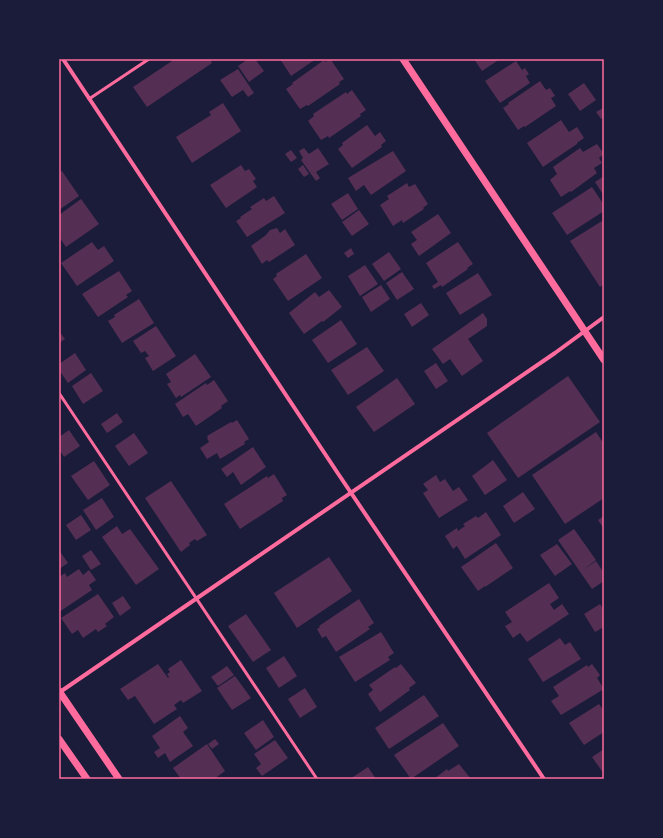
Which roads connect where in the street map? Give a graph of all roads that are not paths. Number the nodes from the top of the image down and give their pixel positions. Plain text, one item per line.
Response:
1 (62, 59) edge
2 (149, 59) edge
3 (403, 59) edge
4 (89, 99) junction
5 (604, 317) edge
6 (585, 332) junction
7 (604, 360) edge
8 (59, 394) edge
9 (351, 493) junction
10 (196, 599) junction
11 (60, 692) edge
12 (59, 738) edge
13 (87, 779) edge
14 (119, 779) edge
15 (317, 779) edge
16 (544, 779) edge

1 - 4 street
2 - 4 lane
3 - 6 street
4 - 9 street
5 - 6 street
6 - 7 street
6 - 9 street
8 - 10 lane
9 - 10 street
9 - 16 street
10 - 11 street
10 - 15 lane
11 - 14 street
12 - 13 street

